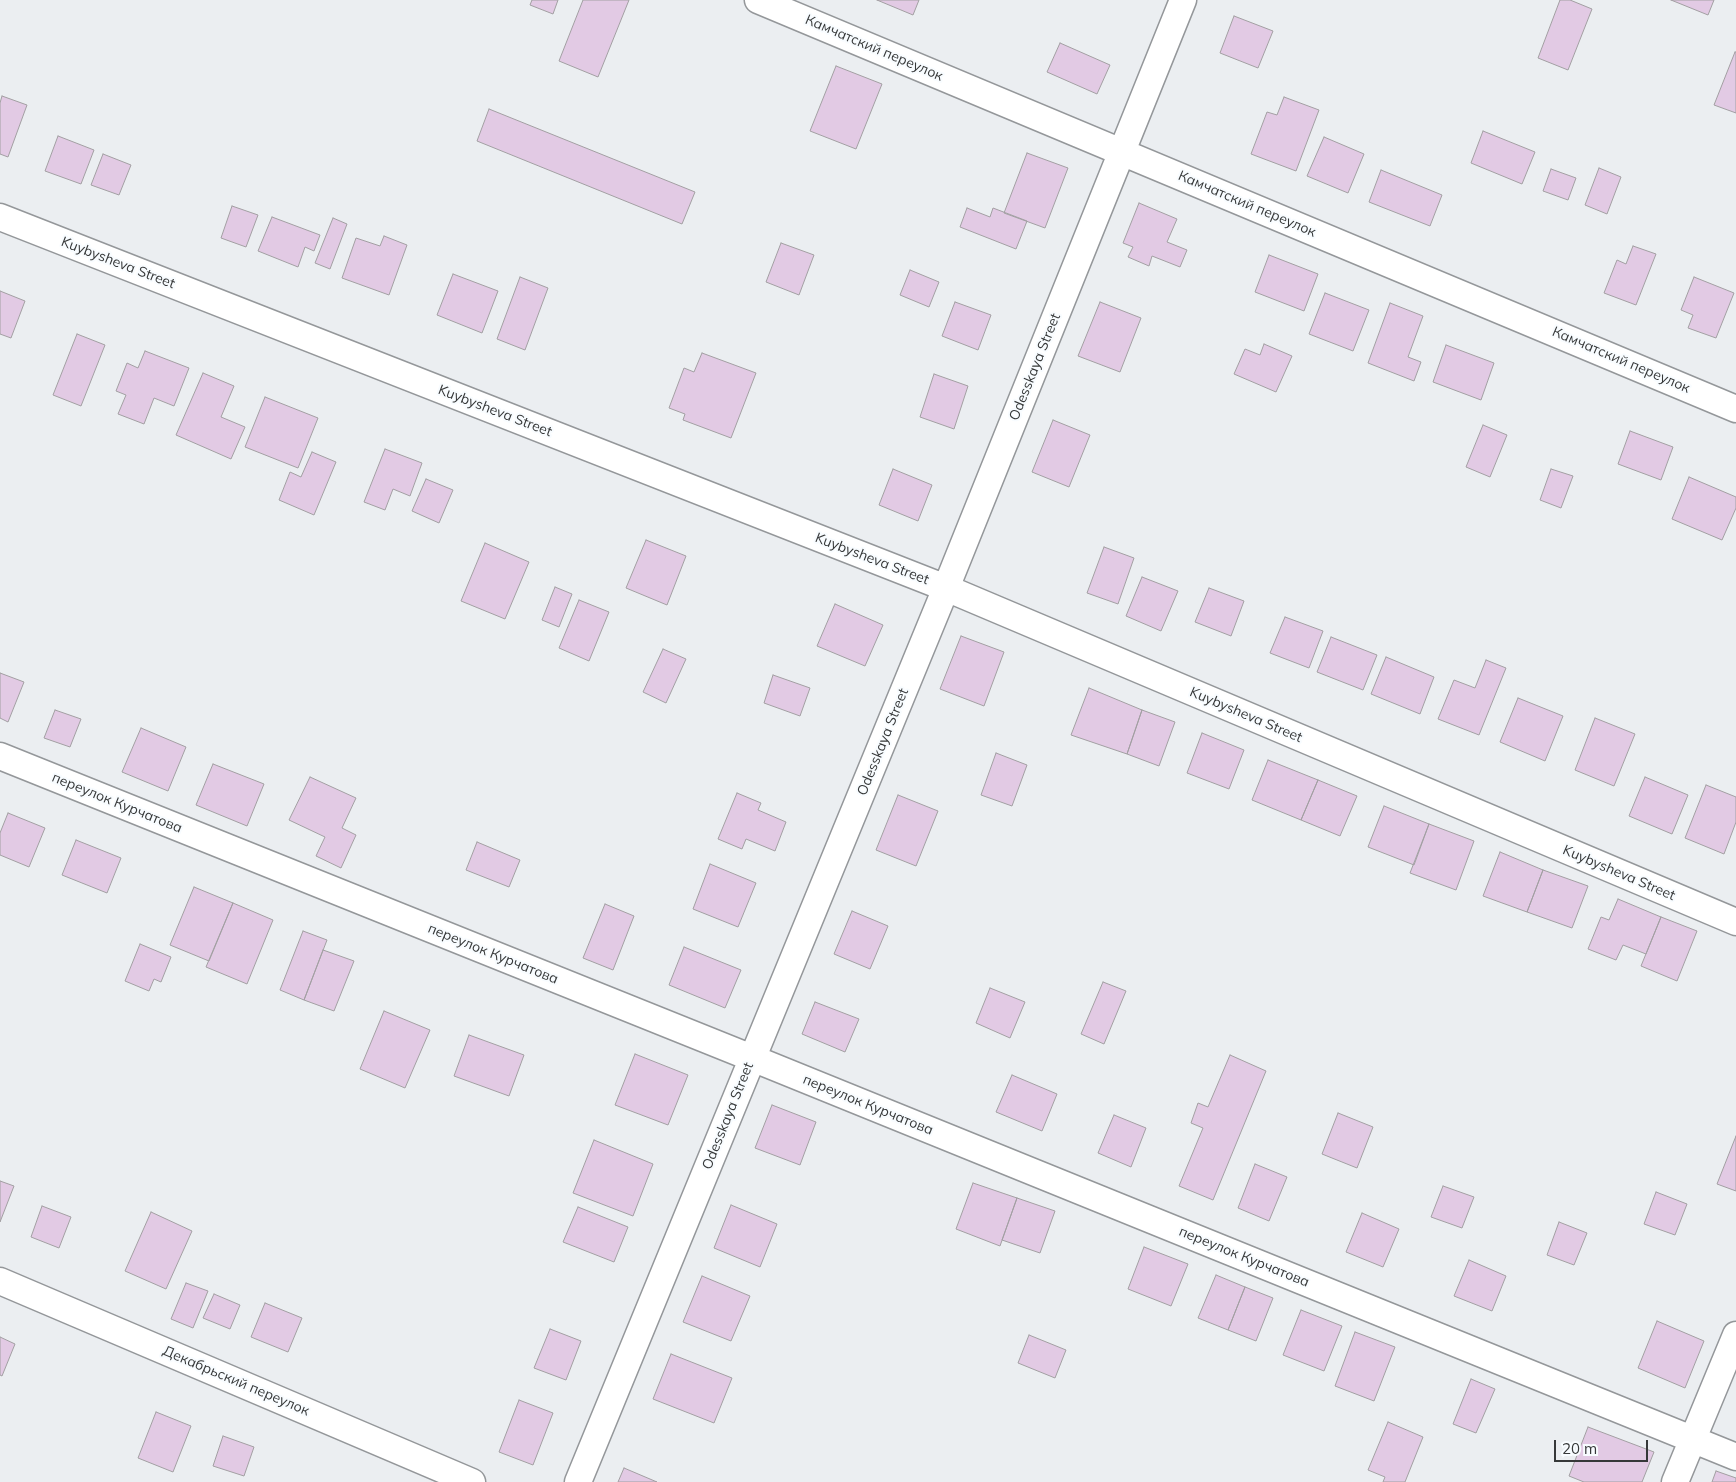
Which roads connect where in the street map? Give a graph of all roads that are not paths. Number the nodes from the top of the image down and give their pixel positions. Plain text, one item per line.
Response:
1 (758, 0) edge
2 (1183, 0) edge
3 (1121, 151) junction
4 (0, 217) edge
5 (1736, 409) edge
6 (946, 588) junction
7 (0, 756) edge
8 (1736, 922) edge
9 (752, 1058) junction
10 (0, 1281) edge
11 (1736, 1335) edge
12 (1693, 1440) junction
13 (1736, 1457) edge
14 (472, 1482) edge
15 (578, 1482) edge
16 (1675, 1482) edge

1 - 3 street, Камчатский переулок
2 - 3 street, Odesskaya Street
3 - 5 street, Камчатский переулок
3 - 6 street, Odesskaya Street
4 - 6 street, Kuybysheva Street
6 - 8 street, Kuybysheva Street
6 - 9 street, Odesskaya Street
7 - 9 street, переулок Курчатова
9 - 12 street, переулок Курчатова
9 - 15 street, Odesskaya Street
10 - 14 street, Декабрьский переулок
11 - 12 street
12 - 13 street, переулок Курчатова
12 - 16 street

